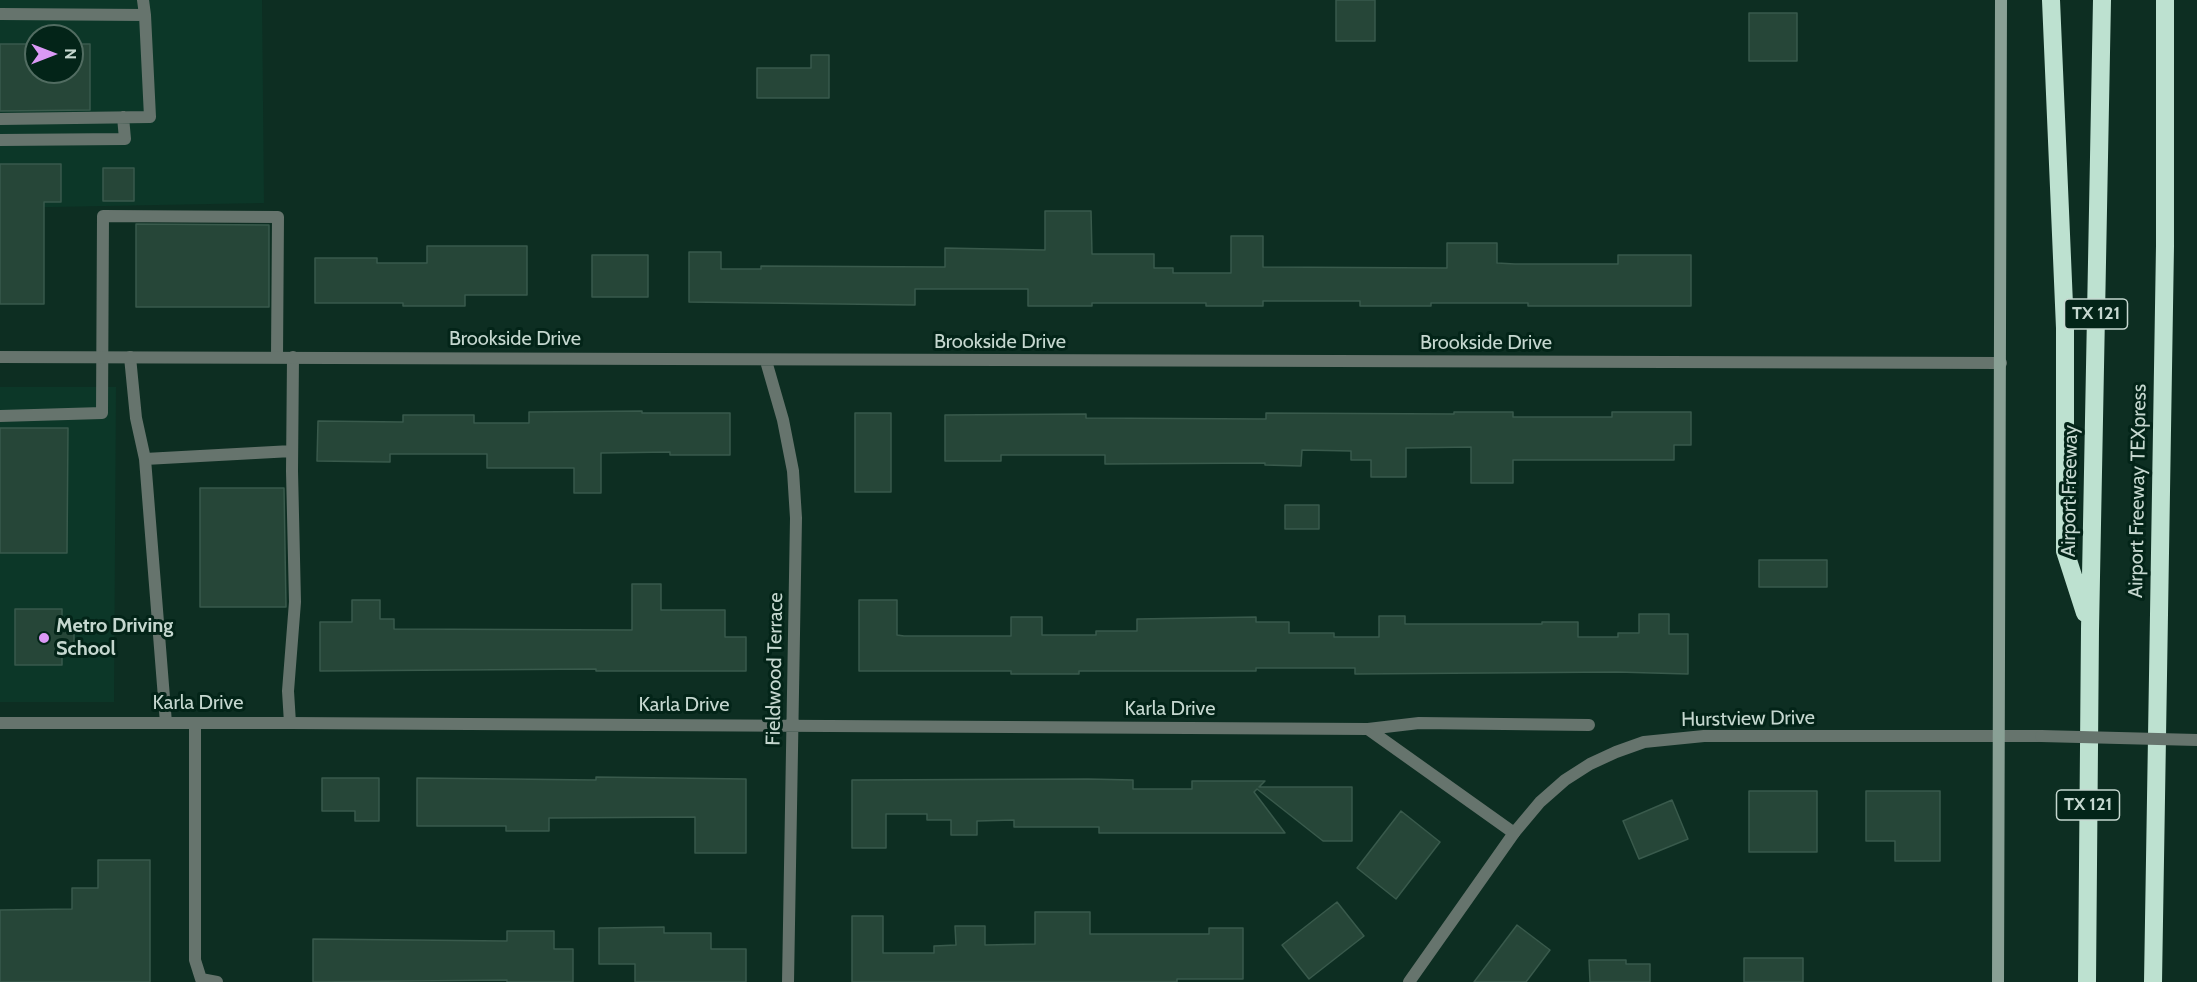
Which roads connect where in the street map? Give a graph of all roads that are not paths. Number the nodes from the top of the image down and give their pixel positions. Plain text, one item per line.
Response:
1 (143, 0) edge
2 (2001, 0) edge
3 (2051, 0) edge
4 (2102, 0) edge
5 (2165, 0) edge
6 (0, 14) edge
7 (145, 15) junction
8 (123, 117) junction
9 (0, 119) edge
10 (0, 140) edge
11 (0, 357) edge
12 (103, 357) junction
13 (130, 357) junction
14 (277, 357) junction
15 (293, 357) junction
16 (766, 361) junction
17 (2001, 363) junction
18 (0, 416) edge
19 (292, 451) junction
20 (145, 459) junction
21 (2090, 629) junction
22 (0, 723) edge
23 (166, 723) junction
24 (195, 723) junction
25 (290, 723) junction
26 (794, 725) junction
27 (1589, 725) dead end
28 (1368, 729) junction
29 (1998, 737) junction
30 (2197, 740) edge
31 (1514, 833) junction
32 (217, 982) edge
33 (788, 982) edge
34 (1409, 982) edge
35 (1998, 982) edge
36 (2087, 982) edge
37 (2153, 982) edge

1 - 7 street
2 - 17 main road
3 - 21 highway
4 - 21 highway, Airport Freeway / TX 121
5 - 37 highway, Airport Freeway TEXpress
6 - 7 street
7 - 8 street
8 - 9 street
8 - 10 street
11 - 12 street, Brookside Drive
12 - 13 street, Brookside Drive
12 - 14 street
12 - 18 street
13 - 14 street, Brookside Drive
13 - 20 street
14 - 15 street, Brookside Drive
15 - 16 street, Brookside Drive
15 - 19 street
16 - 17 street, Brookside Drive
16 - 26 street, Fieldwood Terrace
17 - 29 main road
19 - 20 street
19 - 25 street
20 - 23 street
21 - 36 highway, Airport Freeway / TX 121
22 - 23 street, Karla Drive
23 - 24 street, Karla Drive
24 - 25 street, Karla Drive
24 - 32 street
25 - 26 street, Karla Drive
26 - 28 street, Karla Drive
26 - 33 street, Fieldwood Terrace
27 - 28 street, Karla Drive
28 - 31 street
29 - 30 street, Hurstview Drive, bridge
29 - 31 street, Hurstview Drive
29 - 35 main road
31 - 34 street, Hurstview Drive

